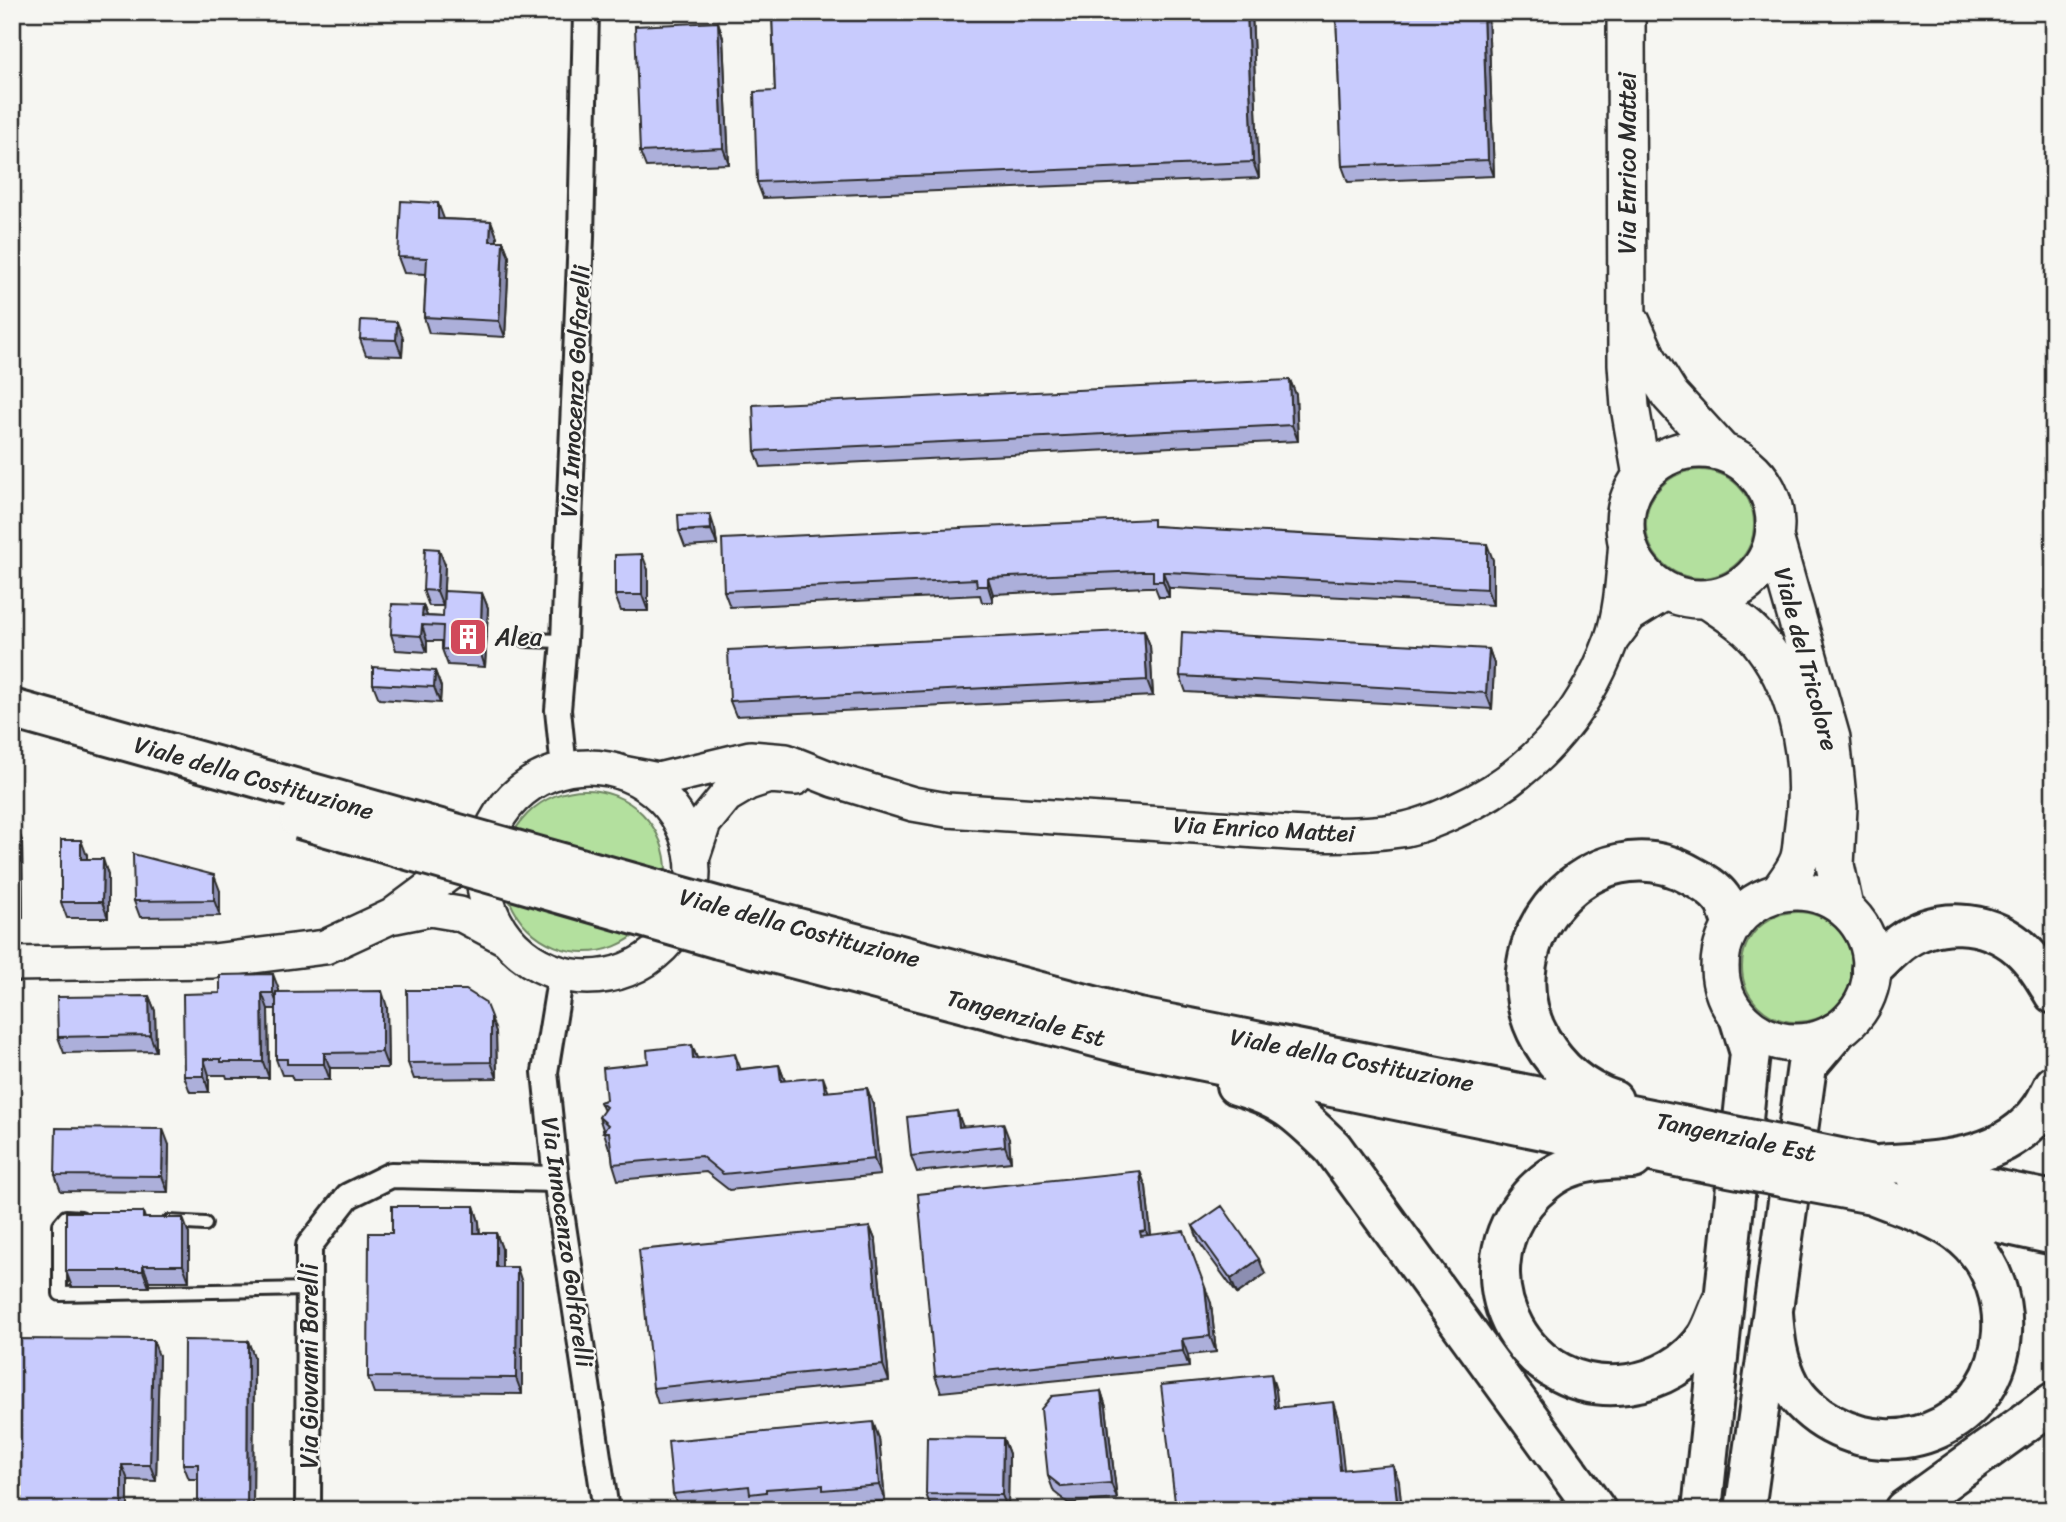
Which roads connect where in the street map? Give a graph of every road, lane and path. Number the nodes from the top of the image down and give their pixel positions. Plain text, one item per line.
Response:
1 (586, 12) edge
2 (1626, 12) edge
3 (1627, 313) junction
4 (1722, 452) junction
5 (1642, 476) junction
6 (1774, 537) junction
7 (1626, 541) junction
8 (1667, 592) junction
9 (1708, 600) junction
10 (1612, 639) junction
11 (526, 640) dead end
12 (564, 641) junction
13 (12, 709) edge
14 (12, 736) edge
15 (564, 769) junction
16 (622, 773) junction
17 (834, 780) junction
18 (486, 846) junction
19 (692, 859) junction
20 (1779, 892) junction
21 (1844, 907) junction
22 (392, 916) junction
23 (1732, 923) junction
24 (722, 924) junction
25 (506, 939) junction
26 (12, 964) edge
27 (1872, 969) junction
28 (561, 974) junction
29 (2045, 980) edge
30 (1740, 1020) junction
31 (1835, 1033) junction
32 (1130, 1045) junction
33 (2054, 1085) edge
34 (1598, 1109) joint
35 (1689, 1143) junction
36 (556, 1180) junction
37 (1873, 1180) junction
38 (2054, 1201) edge
39 (94, 1219) edge
40 (149, 1221) edge
41 (205, 1224) dead end
42 (2054, 1235) edge
43 (309, 1289) junction
44 (1722, 1303) junction
45 (1773, 1313) junction
46 (2054, 1402) edge
47 (308, 1510) edge
48 (606, 1510) edge
49 (1597, 1510) edge
50 (1702, 1510) edge
51 (1745, 1510) edge
52 (1904, 1510) edge

1 - 12 street, Via Innocenzo Golfarelli
2 - 3 main road, Via Enrico Mattei
3 - 4 main road, Via Enrico Mattei
3 - 5 main road, Via Enrico Mattei
4 - 5 main road
4 - 6 main road
5 - 7 main road
6 - 9 main road
6 - 21 main road, Viale del Tricolore
7 - 8 main road
7 - 10 street
8 - 9 main road
8 - 10 street
9 - 20 main road, Viale del Tricolore
10 - 17 street, Via Enrico Mattei
11 - 12 lane
12 - 15 street, Via Innocenzo Golfarelli
13 - 24 highway, Viale della Costituzione, bridge
14 - 24 highway, Viale della Costituzione, bridge
15 - 16 street
15 - 18 street
16 - 17 street, Via Enrico Mattei
16 - 19 street
17 - 19 street, Via Enrico Mattei
18 - 22 street
18 - 25 street
19 - 28 street
20 - 21 main road
20 - 23 main road
21 - 27 main road
22 - 25 street
22 - 26 street
23 - 30 main road
23 - 35 highway
24 - 32 highway, Tangenziale Est
24 - 34 highway, Viale della Costituzione
25 - 28 street
27 - 29 highway
27 - 31 main road
28 - 36 street, Via Innocenzo Golfarelli
30 - 31 main road
30 - 44 highway
31 - 45 highway
32 - 35 highway, Viale della Costituzione
32 - 49 highway
33 - 37 highway
34 - 35 highway, Tangenziale Est
35 - 37 highway, Tangenziale Est, bridge
35 - 44 highway
36 - 43 street, Via Giovanni Borelli
36 - 48 street, Via Innocenzo Golfarelli
37 - 38 highway
37 - 42 highway
37 - 45 highway
39 - 43 lane
40 - 41 lane
43 - 47 street, Via Giovanni Borelli
44 - 50 highway
45 - 51 highway
46 - 52 highway

